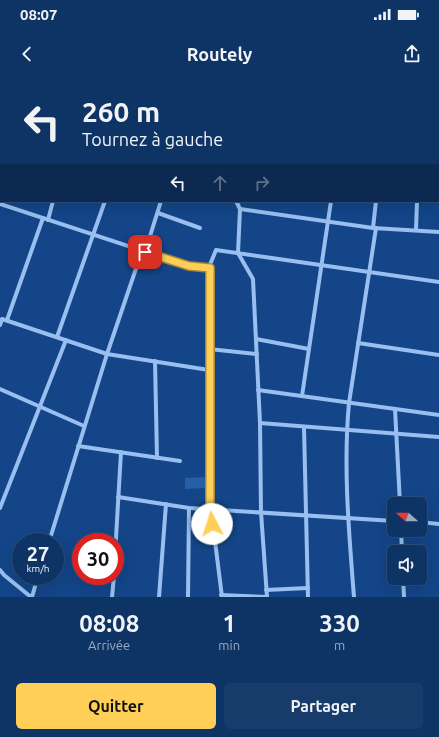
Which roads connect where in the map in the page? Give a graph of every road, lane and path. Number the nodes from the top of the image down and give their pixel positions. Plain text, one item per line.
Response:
1 (53, 202) edge
2 (105, 202) edge
3 (161, 202) edge
4 (236, 202) edge
5 (331, 202) edge
6 (376, 202) edge
7 (417, 202) edge
8 (0, 204) edge
9 (240, 209) junction
10 (158, 212) junction
11 (45, 219) junction
12 (328, 221) junction
13 (200, 228) dead end
14 (374, 228) junction
15 (416, 230) junction
16 (439, 232) edge
17 (93, 235) junction
18 (144, 252) junction
19 (238, 253) junction
20 (322, 265) junction
21 (210, 268) junction
22 (369, 272) junction
23 (439, 282) edge
24 (7, 320) junction
25 (0, 325) edge
26 (57, 337) junction
27 (256, 339) junction
28 (66, 340) junction
29 (358, 343) junction
30 (210, 349) junction
31 (309, 349) junction
32 (107, 354) junction
33 (257, 354) junction
34 (439, 354) edge
35 (155, 361) junction
36 (209, 370) junction
37 (0, 389) edge
38 (258, 390) junction
39 (302, 396) junction
40 (349, 403) junction
41 (40, 407) junction
42 (395, 409) junction
43 (439, 415) edge
44 (260, 423) junction
45 (84, 426) junction
46 (304, 427) junction
47 (346, 430) junction
48 (396, 434) junction
49 (439, 437) edge
50 (78, 446) junction
51 (121, 452) junction
52 (157, 458) junction
53 (180, 461) dead end
54 (0, 494) edge
55 (118, 497) junction
56 (400, 497) edge
57 (4, 498) junction
58 (166, 504) junction
59 (0, 508) edge
60 (189, 508) junction
61 (210, 509) junction
62 (261, 512) junction
63 (306, 515) junction
64 (348, 518) junction
65 (387, 521) edge
66 (427, 523) edge
67 (439, 524) edge
68 (52, 533) edge
69 (116, 533) edge
70 (0, 570) edge
71 (35, 585) edge
72 (113, 585) edge
73 (403, 585) edge
74 (308, 588) junction
75 (266, 590) junction
76 (221, 596) edge
77 (32, 597) edge
78 (112, 597) edge
79 (159, 597) edge
80 (188, 597) edge
81 (267, 597) edge
82 (308, 597) edge
83 (354, 597) edge
84 (404, 597) edge

1 - 11 street
2 - 17 street
3 - 10 street
4 - 9 street
5 - 12 street
6 - 14 street
7 - 15 street
8 - 11 street
9 - 12 street
9 - 19 street
10 - 13 street
10 - 18 street
11 - 17 street
11 - 24 street
12 - 14 street
12 - 20 street
14 - 15 street
14 - 22 street
15 - 16 street
17 - 18 street
17 - 26 street
18 - 21 street
18 - 32 street
19 - 20 street
19 - 21 street
19 - 27 street
20 - 22 street
20 - 31 street
21 - 30 street
22 - 23 street
22 - 29 street
24 - 25 street
24 - 26 street
26 - 28 street
27 - 31 street
27 - 33 street
28 - 32 street
28 - 41 street
29 - 34 street
29 - 40 street
30 - 33 street
30 - 36 street
31 - 39 street
32 - 35 street
32 - 45 street
33 - 38 street
35 - 36 street
35 - 52 street
36 - 61 street
37 - 41 street
38 - 39 street
38 - 44 street
39 - 40 street
40 - 42 street
40 - 47 street
41 - 45 street
41 - 57 street
42 - 43 street
42 - 48 street
44 - 46 street
44 - 62 street
45 - 50 street
46 - 47 street
46 - 63 street
47 - 48 street
47 - 64 street
48 - 49 street
48 - 56 street
50 - 51 street
50 - 68 street
51 - 52 street
51 - 55 street
52 - 53 street
54 - 57 street
55 - 58 street
55 - 69 street
57 - 59 street
58 - 60 street
58 - 79 street
60 - 61 street
60 - 80 street
61 - 62 street
61 - 76 street
62 - 63 street
62 - 75 street
63 - 64 street
63 - 74 street
64 - 65 street
64 - 83 street
66 - 67 street
70 - 77 street
71 - 77 street
72 - 78 street
73 - 84 street
74 - 75 street
74 - 82 street
75 - 81 street
76 - 81 street

